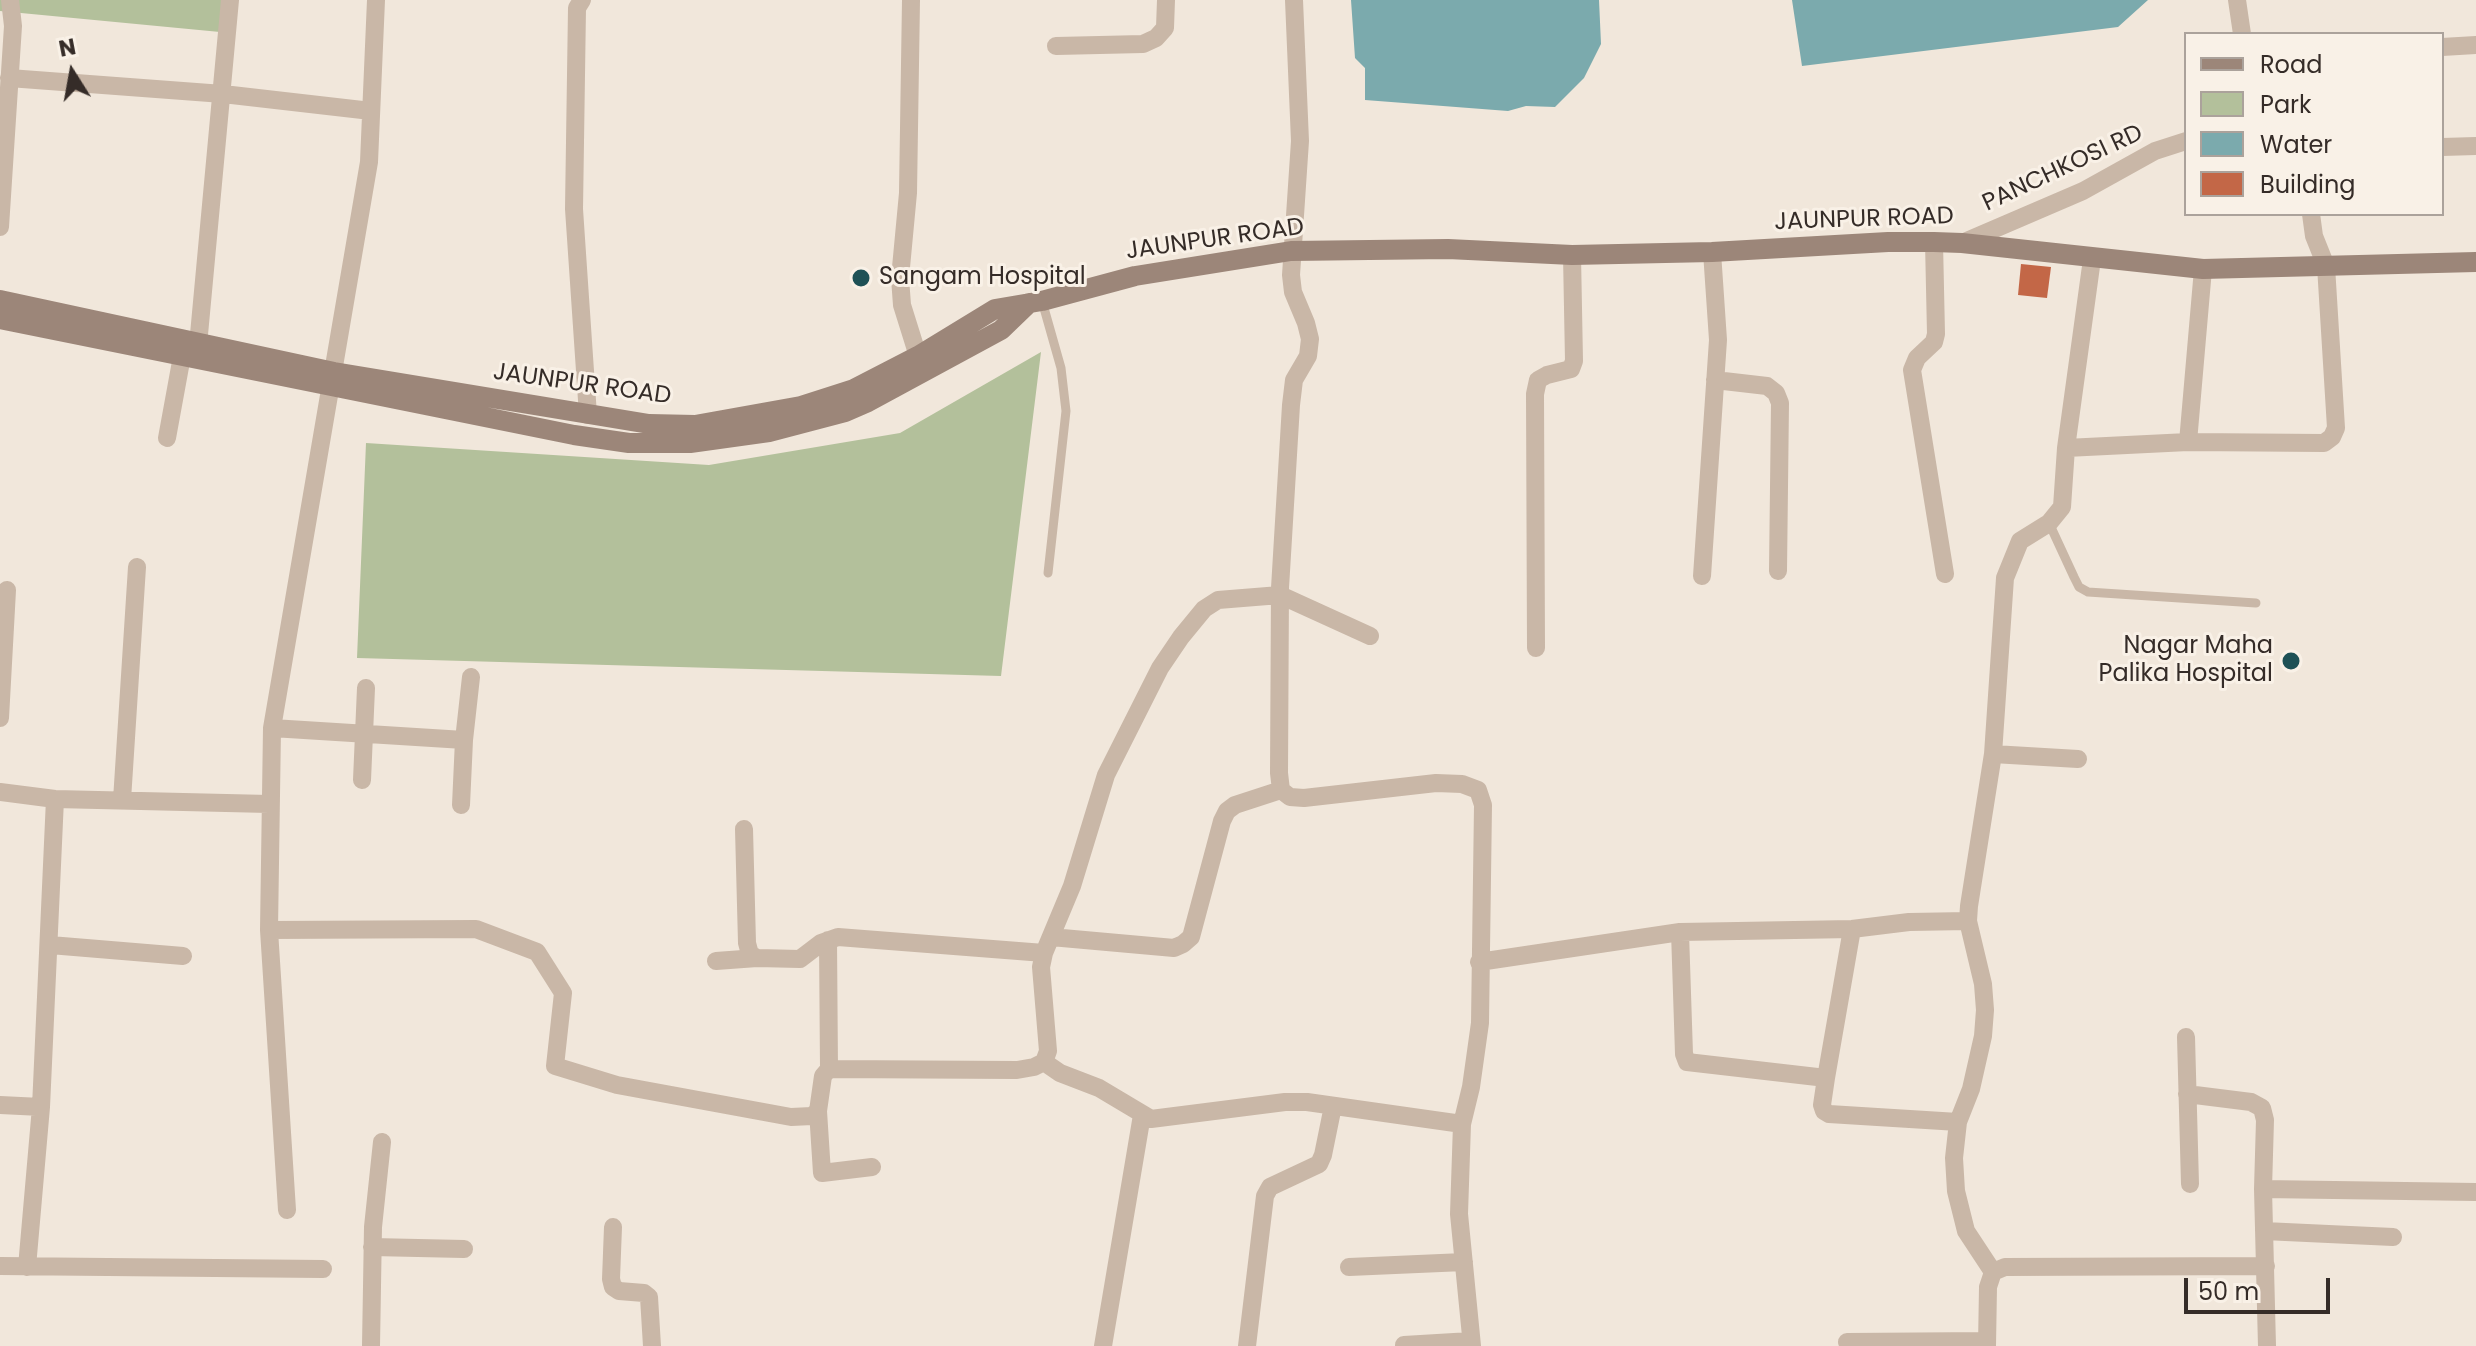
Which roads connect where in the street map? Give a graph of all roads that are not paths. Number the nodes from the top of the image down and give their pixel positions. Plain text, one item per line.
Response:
1 (10, 0) edge
2 (230, 0) edge
3 (376, 0) edge
4 (582, 0) edge
5 (911, 0) edge
6 (1166, 0) edge
7 (1294, 0) edge
8 (2237, 0) edge
9 (2242, 32) edge
10 (2476, 45) edge
11 (1056, 46) dead end
12 (2444, 47) edge
13 (9, 78) junction
14 (223, 94) junction
15 (371, 111) junction
16 (2184, 142) edge
17 (2476, 146) edge
18 (2444, 147) edge
19 (2311, 216) edge
20 (0, 227) edge
21 (1934, 242) junction
22 (1962, 243) junction
23 (1291, 251) junction
24 (1712, 252) junction
25 (1572, 255) junction
26 (2092, 259) junction
27 (2476, 262) edge
28 (2326, 266) junction
29 (2203, 269) junction
30 (0, 300) edge
31 (1035, 302) junction
32 (0, 319) edge
33 (192, 353) junction
34 (921, 364) junction
35 (333, 379) junction
36 (1715, 380) junction
37 (588, 415) junction
38 (167, 438) dead end
39 (2188, 442) junction
40 (2066, 448) junction
41 (2049, 523) junction
42 (137, 567) dead end
43 (1778, 571) dead end
44 (1048, 573) dead end
45 (1945, 574) dead end
46 (1702, 576) dead end
47 (7, 590) dead end
48 (1280, 595) junction
49 (2256, 603) dead end
50 (1370, 636) dead end
51 (1536, 648) dead end
52 (471, 677) dead end
53 (366, 688) dead end
54 (0, 718) edge
55 (272, 728) junction
56 (364, 734) junction
57 (464, 740) junction
58 (1993, 754) junction
59 (2078, 759) dead end
60 (362, 780) dead end
61 (1281, 790) junction
62 (0, 792) edge
63 (55, 799) junction
64 (122, 800) junction
65 (269, 804) junction
66 (461, 805) dead end
67 (744, 829) dead end
68 (1968, 921) junction
69 (1852, 929) junction
70 (269, 930) junction
71 (1680, 932) junction
72 (828, 940) junction
73 (50, 945) junction
74 (1047, 945) junction
75 (183, 956) dead end
76 (757, 958) junction
77 (716, 961) dead end
78 (1479, 962) junction
79 (2186, 1037) dead end
80 (1044, 1062) junction
81 (829, 1069) junction
82 (1826, 1078) junction
83 (2187, 1094) junction
84 (0, 1105) edge
85 (1333, 1106) junction
86 (41, 1107) junction
87 (818, 1111) junction
88 (1142, 1115) junction
89 (1958, 1122) junction
90 (1462, 1124) junction
91 (382, 1142) dead end
92 (872, 1167) dead end
93 (2190, 1184) dead end
94 (2263, 1189) junction
95 (2476, 1192) edge
96 (287, 1210) dead end
97 (613, 1227) dead end
98 (2264, 1231) junction
99 (2393, 1237) dead end
100 (372, 1247) junction
101 (464, 1249) dead end
102 (1464, 1262) junction
103 (0, 1266) edge
104 (2266, 1266) junction
105 (27, 1267) junction
106 (1349, 1267) dead end
107 (323, 1269) dead end
108 (1993, 1272) junction
109 (1847, 1342) dead end
110 (1987, 1343) edge
111 (1472, 1344) edge
112 (1404, 1345) edge
113 (371, 1346) edge
114 (652, 1346) edge
115 (1103, 1346) edge
116 (1247, 1346) edge
117 (2267, 1346) edge

1 - 13 street
2 - 14 street
3 - 15 street
4 - 37 street
5 - 34 street
6 - 11 street
7 - 23 street
8 - 9 street
10 - 12 street
13 - 14 street
13 - 20 street
14 - 15 street
14 - 33 street
15 - 35 street
16 - 22 street, PANCHKOSI RD
17 - 18 street
19 - 28 street
21 - 22 street, JAUNPUR ROAD
21 - 24 street, JAUNPUR ROAD
21 - 45 street
22 - 26 street, JAUNPUR ROAD
23 - 25 street, JAUNPUR ROAD
23 - 31 street, JAUNPUR ROAD
23 - 48 street
24 - 25 street, JAUNPUR ROAD
24 - 36 street
25 - 51 street
26 - 29 street, JAUNPUR ROAD
26 - 40 street
27 - 28 street, JAUNPUR ROAD
28 - 29 street, JAUNPUR ROAD
28 - 39 street
29 - 39 street
30 - 33 street
31 - 34 street
31 - 44 lane
32 - 33 street
33 - 35 street
33 - 38 street
34 - 35 street
34 - 37 street, JAUNPUR ROAD
35 - 37 street, JAUNPUR ROAD
35 - 55 street
36 - 43 street
36 - 46 street
39 - 40 street
40 - 41 street
41 - 49 lane
41 - 58 street
42 - 64 street
47 - 54 street
48 - 50 street
48 - 61 street
48 - 74 street
52 - 57 street
53 - 56 street
55 - 56 street
55 - 65 street
56 - 57 street
56 - 60 street
57 - 66 street
58 - 59 street
58 - 68 street
61 - 74 street
61 - 78 street
62 - 63 street
63 - 64 street
63 - 73 street
64 - 65 street
65 - 70 street
67 - 76 street
68 - 69 street
68 - 89 street
69 - 71 street
69 - 82 street
70 - 87 street
70 - 96 street
71 - 78 street
71 - 82 street
72 - 74 street
72 - 76 street
72 - 81 street
73 - 75 street
73 - 86 street
74 - 80 street
76 - 77 street
78 - 90 street
79 - 83 street
80 - 81 street
80 - 88 street
81 - 87 street
82 - 89 street
83 - 93 street
83 - 94 street
84 - 86 street
85 - 88 street
85 - 90 street
85 - 116 street
86 - 105 street
87 - 92 street
88 - 115 street
89 - 108 street
90 - 102 street
91 - 100 street
94 - 95 street
94 - 98 street
97 - 114 street
98 - 99 street
98 - 104 street
100 - 101 street
100 - 113 street
102 - 106 street
102 - 111 street
103 - 105 street
104 - 108 street
104 - 117 street
105 - 107 street
108 - 110 street
109 - 110 street
111 - 112 street

